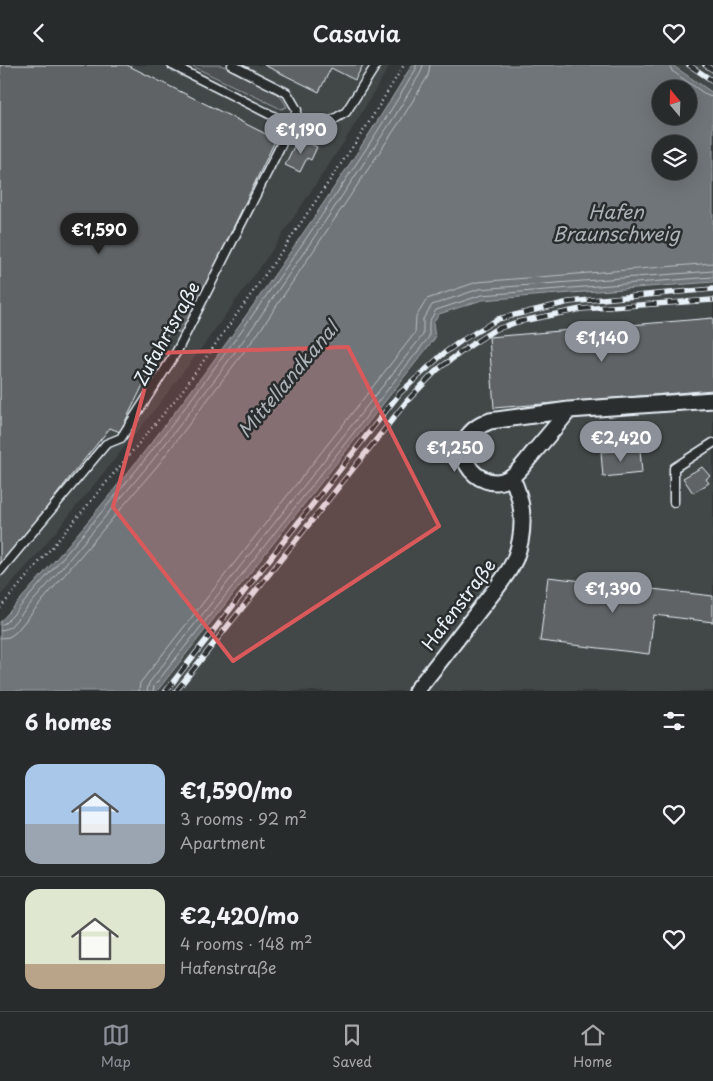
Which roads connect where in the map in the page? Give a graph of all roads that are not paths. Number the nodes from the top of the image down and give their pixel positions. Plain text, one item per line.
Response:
1 (172, 65) edge
2 (232, 65) edge
3 (376, 65) edge
4 (291, 125) junction
5 (713, 400) edge
6 (569, 410) junction
7 (649, 439) dead end
8 (590, 443) dead end
9 (713, 443) edge
10 (511, 477) junction
11 (674, 501) dead end
12 (0, 571) edge
13 (416, 691) edge

1 - 4 lane
2 - 4 lane
3 - 4 lane
4 - 12 lane, Zufahrtsraße
5 - 6 street
6 - 10 street
6 - 10 street
7 - 8 lane
9 - 11 lane
10 - 13 street, Hafenstraße

